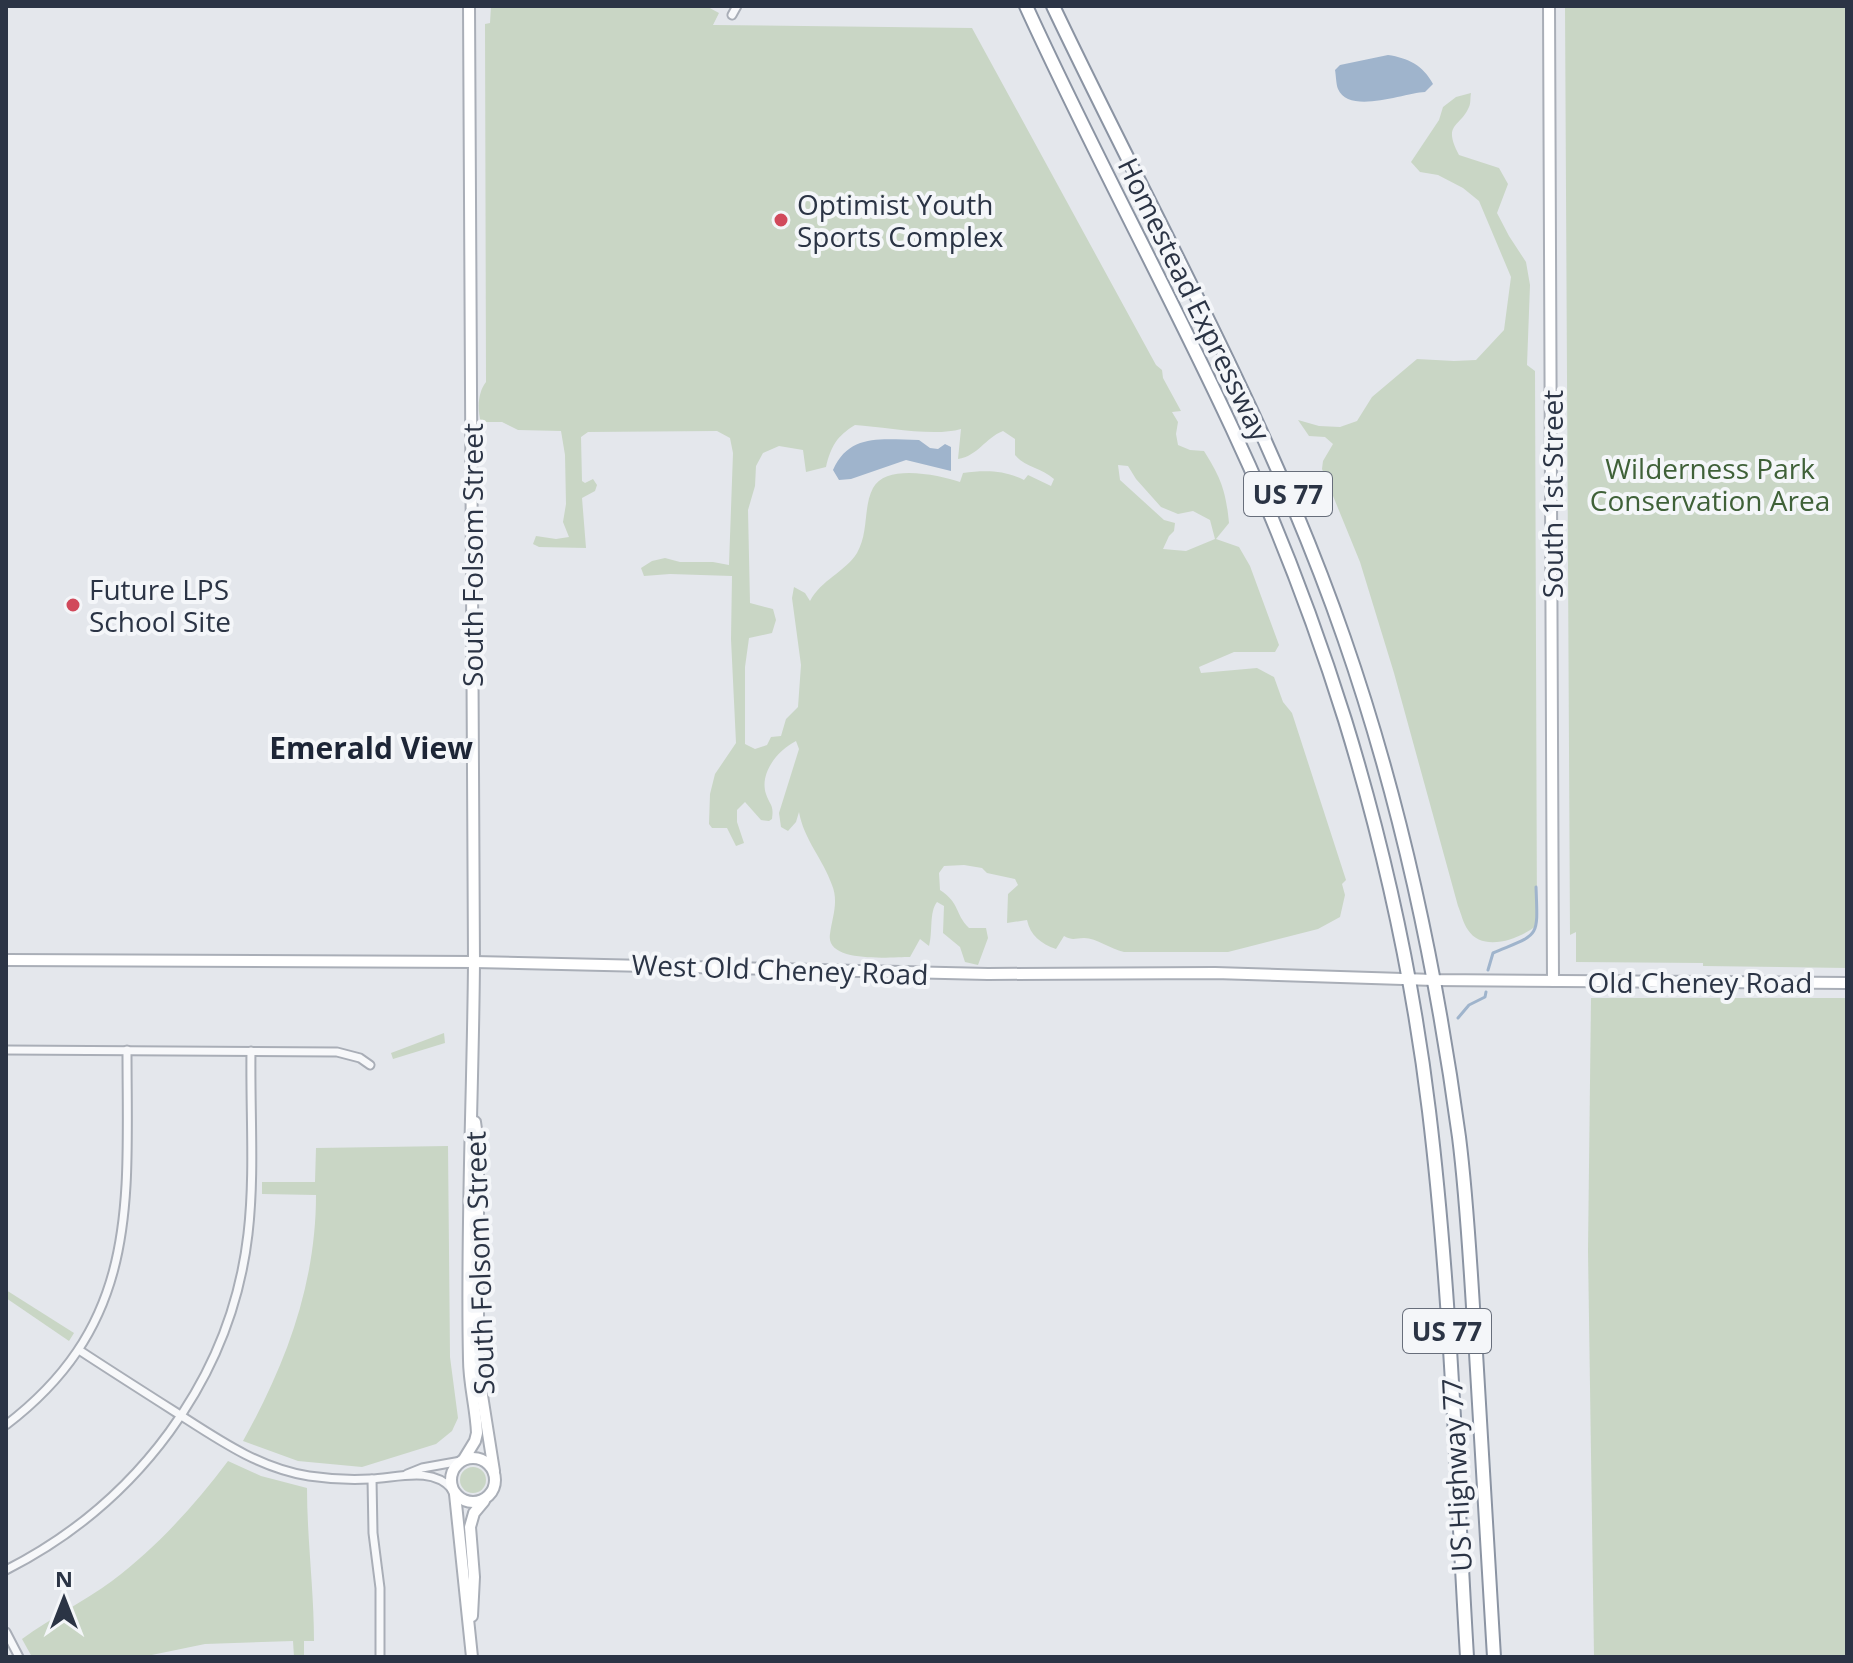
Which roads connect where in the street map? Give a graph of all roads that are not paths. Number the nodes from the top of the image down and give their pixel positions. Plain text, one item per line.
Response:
1 (469, 6) edge
2 (737, 6) edge
3 (1026, 6) edge
4 (1053, 6) edge
5 (1549, 6) edge
6 (732, 15) dead end
7 (6, 960) edge
8 (474, 962) junction
9 (1408, 979) junction
10 (1434, 980) junction
11 (1553, 981) junction
12 (1847, 983) edge
13 (1413, 1007) joint
14 (1439, 1012) joint
15 (6, 1050) edge
16 (127, 1050) junction
17 (251, 1051) junction
18 (370, 1065) dead end
19 (473, 1104) junction
20 (79, 1350) junction
21 (182, 1417) junction
22 (6, 1425) edge
23 (463, 1460) junction
24 (494, 1471) junction
25 (405, 1475) junction
26 (372, 1479) junction
27 (454, 1491) junction
28 (486, 1498) junction
29 (6, 1570) edge
30 (470, 1626) junction
31 (6, 1632) edge
32 (19, 1657) edge
33 (380, 1657) edge
34 (472, 1657) edge
35 (1467, 1657) edge
36 (1494, 1657) edge

1 - 8 street, South Folsom Street
2 - 6 street
3 - 9 highway, Homestead Expressway / US 77
4 - 10 highway, Homestead Expressway / US 77
5 - 11 street, South 1st Street
7 - 8 street, West Old Cheney Road
8 - 9 street, West Old Cheney Road
8 - 19 street, South Folsom Street
9 - 10 street, West Old Cheney Road
9 - 13 highway, Homestead Expressway / US 77
10 - 11 street, West Old Cheney Road
10 - 14 highway, Homestead Expressway / US 77
11 - 12 street, Old Cheney Road
13 - 35 highway, US Highway 77 / US 77
14 - 36 highway, US Highway 77 / US 77
15 - 16 street
16 - 17 street
16 - 20 street
17 - 18 street
17 - 21 street
19 - 23 street, South Folsom Street
19 - 24 street, South Folsom Street
20 - 21 street
20 - 22 street
21 - 26 street
21 - 29 street
23 - 24 street
23 - 25 street
23 - 27 street
24 - 28 street
25 - 26 street
25 - 27 street
26 - 33 street
27 - 28 street
27 - 30 street
28 - 30 street
30 - 34 street
31 - 32 street

